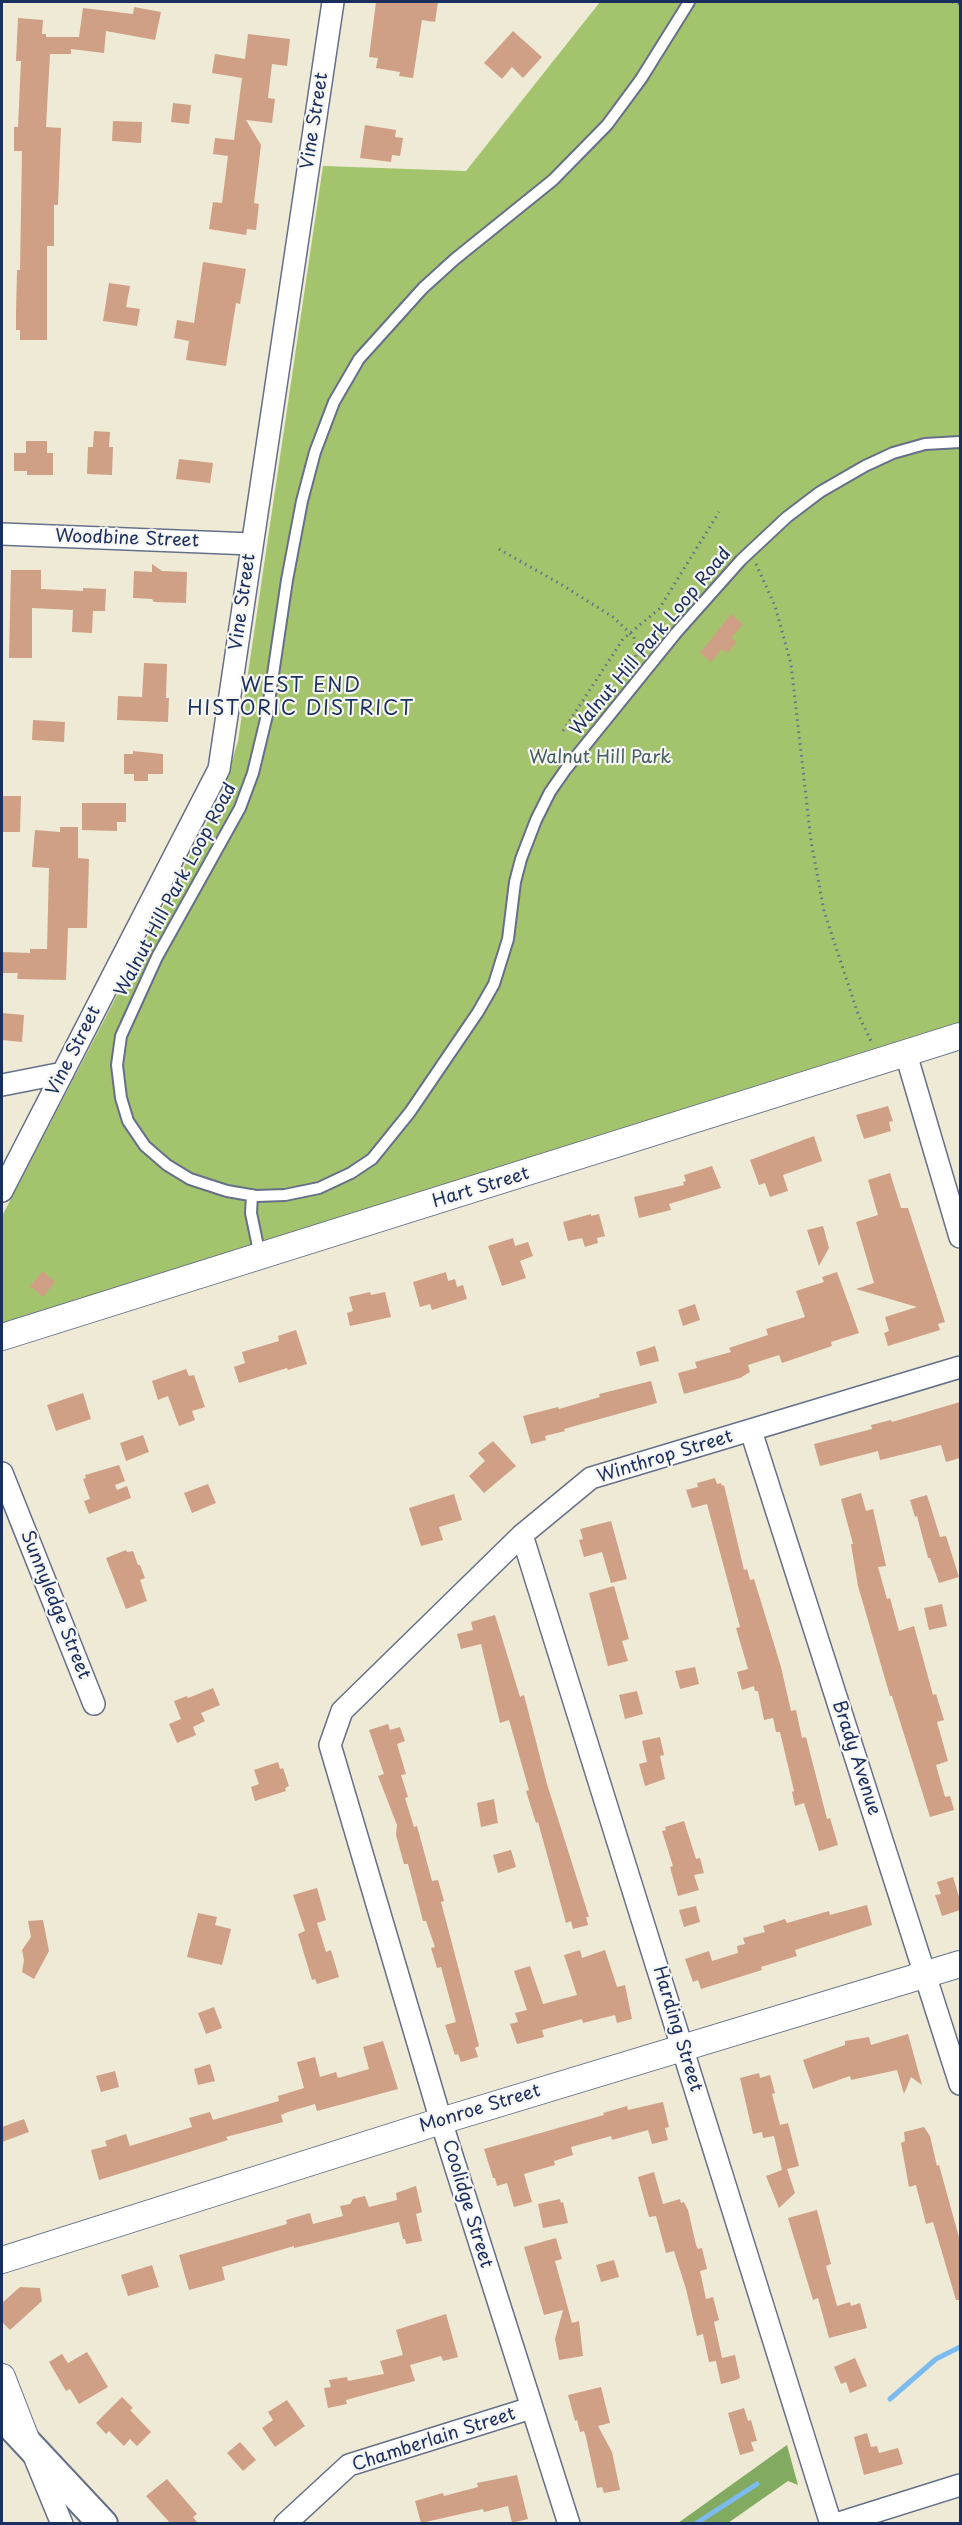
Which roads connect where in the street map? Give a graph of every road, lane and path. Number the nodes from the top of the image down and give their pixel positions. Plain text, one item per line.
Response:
1 (333, 2) edge
2 (689, 2) edge
3 (952, 2) edge
4 (960, 4) edge
5 (960, 442) edge
6 (719, 512) dead end
7 (2, 534) edge
8 (252, 544) junction
9 (499, 549) dead end
10 (748, 553) junction
11 (630, 633) junction
12 (638, 678) junction
13 (563, 731) dead end
14 (960, 1036) edge
15 (906, 1054) junction
16 (878, 1063) junction
17 (63, 1073) junction
18 (2, 1085) edge
19 (2, 1191) edge
20 (252, 1195) junction
21 (960, 1237) edge
22 (260, 1257) junction
23 (2, 1337) edge
24 (960, 1367) edge
25 (751, 1431) junction
26 (2, 1473) edge
27 (522, 1535) junction
28 (94, 1704) dead end
29 (342, 1711) joint
30 (960, 1964) edge
31 (927, 1975) junction
32 (683, 2049) junction
33 (960, 2084) edge
34 (441, 2121) junction
35 (2, 2260) edge
36 (2, 2377) edge
37 (531, 2408) junction
38 (2, 2416) edge
39 (30, 2447) junction
40 (960, 2485) edge
41 (62, 2523) edge
42 (103, 2523) edge
43 (285, 2523) edge
44 (569, 2523) edge
45 (831, 2523) edge
46 (836, 2523) edge

1 - 8 street, Vine Street
2 - 20 lane, Walnut Hill Park Loop Road
3 - 4 path
5 - 10 lane, Walnut Hill Park Loop Road
6 - 11 path
7 - 8 street, Woodbine Street
8 - 17 street, Vine Street
9 - 11 path
10 - 12 lane, Walnut Hill Park Loop Road
10 - 16 path
11 - 12 path
11 - 13 path
12 - 20 lane, Walnut Hill Park Loop Road
14 - 15 street, Hart Street
15 - 16 street, Hart Street
15 - 21 street
16 - 22 street, Hart Street
17 - 18 street
17 - 19 street, Vine Street
20 - 22 lane
22 - 23 street, Hart Street
24 - 25 street, Winthrop Street
25 - 27 street, Winthrop Street
25 - 31 street, Brady Avenue
26 - 28 street, Sunnyledge Street
27 - 29 street, Winthrop Street
27 - 32 street, Harding Street
29 - 34 street, Coolidge Street
30 - 31 street, Monroe Street
31 - 32 street, Monroe Street
31 - 33 street, Brady Avenue
32 - 34 street, Monroe Street
32 - 45 street, Harding Street
34 - 35 street, Monroe Street
34 - 37 street, Coolidge Street
36 - 39 street
37 - 43 street, Chamberlain Street
37 - 44 street, Coolidge Street
38 - 39 main road
39 - 41 street
39 - 42 main road
40 - 46 street

